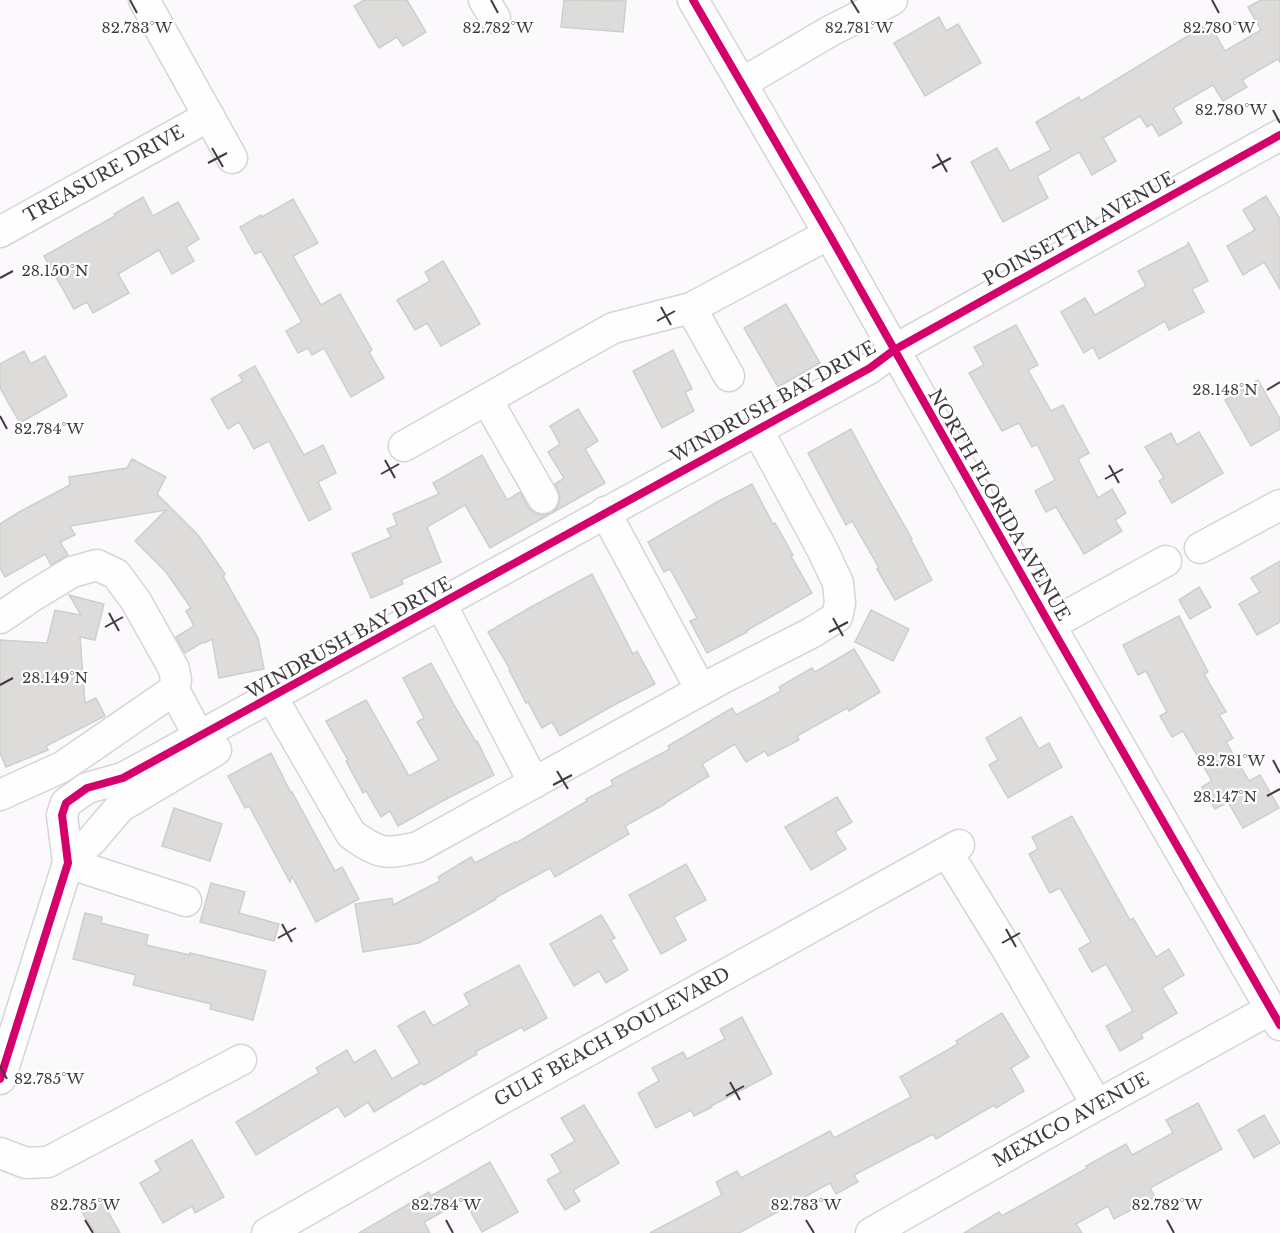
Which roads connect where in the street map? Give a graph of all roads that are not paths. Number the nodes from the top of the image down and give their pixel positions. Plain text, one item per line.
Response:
1 (144, 0) edge
2 (892, 0) edge
3 (700, 2) edge
4 (742, 83) junction
5 (209, 116) junction
6 (1280, 135) edge
7 (232, 158) dead end
8 (0, 231) edge
9 (829, 234) junction
10 (691, 308) junction
11 (894, 350) junction
12 (729, 376) dead end
13 (487, 400) junction
14 (761, 437) junction
15 (404, 446) dead end
16 (543, 498) dead end
17 (1280, 505) edge
18 (610, 521) junction
19 (1200, 548) dead end
20 (1166, 561) dead end
21 (446, 612) junction
22 (0, 618) edge
23 (1050, 625) junction
24 (174, 690) junction
25 (701, 690) junction
26 (277, 705) junction
27 (204, 745) junction
28 (534, 783) junction
29 (0, 795) edge
30 (112, 795) junction
31 (68, 863) junction
32 (186, 901) dead end
33 (1276, 1017) edge
34 (241, 1060) dead end
35 (0, 1079) edge
36 (1097, 1105) junction
37 (0, 1153) edge
38 (267, 1233) edge
39 (872, 1233) edge

1 - 5 street
2 - 4 street
3 - 4 street, NORTH FLORIDA AVENUE
4 - 9 street, NORTH FLORIDA AVENUE
5 - 7 street
5 - 8 street, TREASURE DRIVE
6 - 11 street, POINSETTIA AVENUE
9 - 10 street
9 - 11 street, NORTH FLORIDA AVENUE
10 - 12 street
10 - 13 street
11 - 14 street, WINDRUSH BAY DRIVE
11 - 23 street, NORTH FLORIDA AVENUE
13 - 15 street
13 - 16 street
14 - 18 street, WINDRUSH BAY DRIVE
14 - 25 street
17 - 19 street
18 - 21 street, WINDRUSH BAY DRIVE
18 - 25 street
20 - 23 street
21 - 26 street, WINDRUSH BAY DRIVE
21 - 28 street
22 - 24 street
23 - 33 street, NORTH FLORIDA AVENUE
24 - 27 street
24 - 29 street
25 - 28 street
26 - 27 street, WINDRUSH BAY DRIVE
26 - 28 street
27 - 30 street, WINDRUSH BAY DRIVE
30 - 31 street, WINDRUSH BAY DRIVE
30 - 31 street, WINDRUSH BAY DRIVE
31 - 32 street
31 - 35 street, WINDRUSH BAY DRIVE
33 - 36 street, MEXICO AVENUE
34 - 37 street
36 - 38 street, GULF BEACH BOULEVARD
36 - 39 street, MEXICO AVENUE

